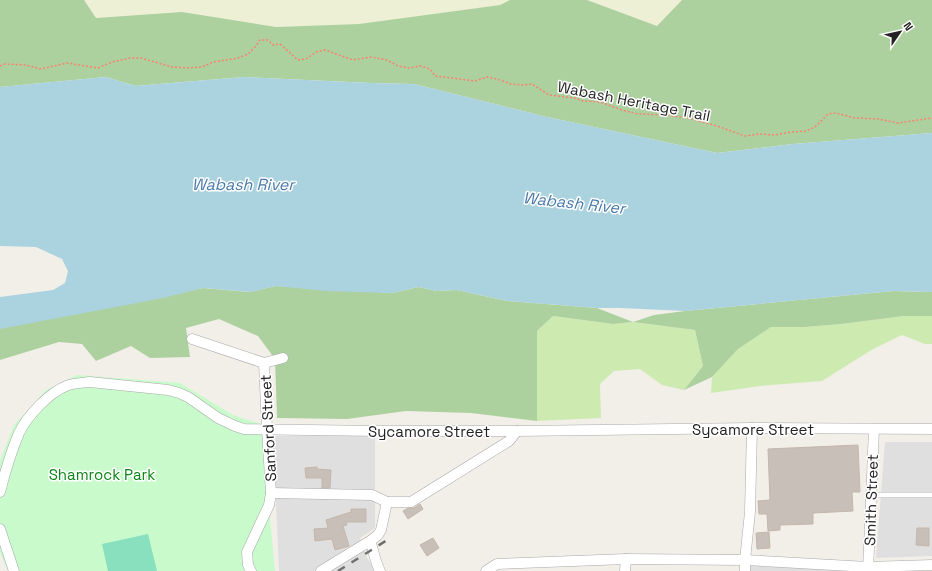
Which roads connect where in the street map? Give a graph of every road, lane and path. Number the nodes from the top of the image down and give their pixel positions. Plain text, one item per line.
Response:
1 (0, 66) edge
2 (932, 118) edge
3 (192, 339) dead end
4 (282, 358) dead end
5 (264, 363) junction
6 (752, 428) junction
7 (267, 429) junction
8 (874, 429) junction
9 (932, 429) edge
10 (517, 431) junction
11 (0, 492) edge
12 (271, 493) junction
13 (871, 495) junction
14 (932, 495) edge
15 (387, 502) junction
16 (0, 529) edge
17 (370, 541) junction
18 (626, 559) junction
19 (746, 560) junction
20 (932, 565) edge
21 (868, 569) edge
22 (14, 571) edge
23 (251, 571) edge
24 (321, 571) edge
25 (380, 571) edge
26 (486, 571) edge
27 (625, 571) edge
28 (745, 571) edge

1 - 2 path, Wabash Heritage Trail
3 - 5 street
4 - 5 street
5 - 7 street, Sanford Street
6 - 8 street, Sycamore Street
6 - 10 street, Sycamore Street
6 - 19 street
7 - 10 street, Sycamore Street
7 - 11 street, Sycamore Street
7 - 12 street, Sanford Street
8 - 9 street, Sycamore Street
8 - 13 street, Smith Street
10 - 15 street
12 - 15 street
12 - 23 street, Sanford Street
13 - 14 lane
13 - 21 street, Smith Street
15 - 17 street
16 - 22 street
17 - 24 street
17 - 25 street
18 - 19 street
18 - 26 street
18 - 27 street
19 - 21 street
19 - 28 street
20 - 21 street

